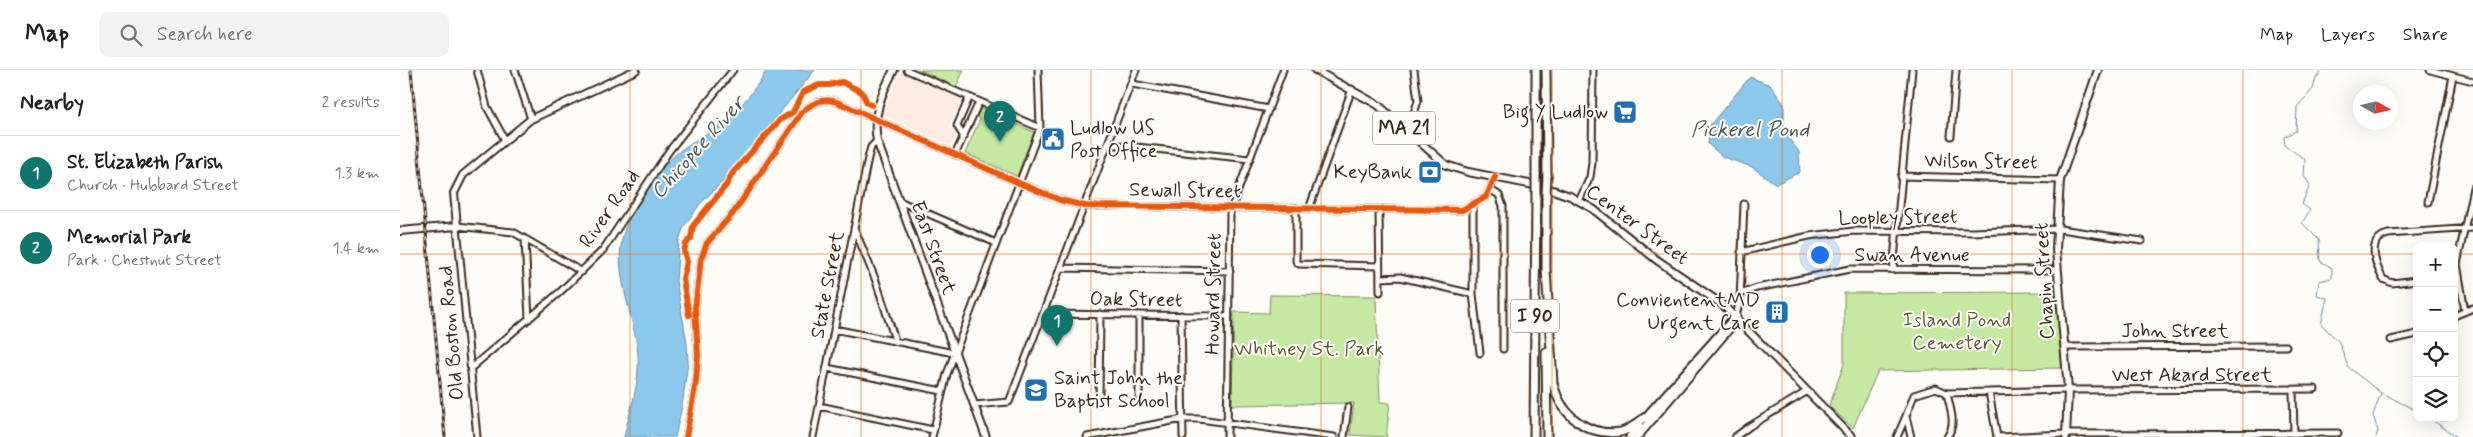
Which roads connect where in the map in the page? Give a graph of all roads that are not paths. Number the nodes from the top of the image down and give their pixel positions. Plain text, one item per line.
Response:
1 (477, 70) edge
2 (515, 70) edge
3 (636, 70) edge
4 (733, 70) edge
5 (894, 70) edge
6 (907, 70) edge
7 (1038, 70) edge
8 (1136, 70) edge
9 (1283, 70) edge
10 (1315, 70) edge
11 (1414, 70) edge
12 (1536, 70) edge
13 (1546, 70) edge
14 (1593, 70) edge
15 (1912, 70) edge
16 (1956, 70) edge
17 (2098, 70) edge
18 (2430, 70) edge
19 (2454, 76) junction
20 (2473, 81) edge
21 (1132, 84) junction
22 (1352, 89) junction
23 (969, 98) junction
24 (979, 102) junction
25 (1269, 109) junction
26 (531, 119) junction
27 (875, 119) junction
28 (1040, 128) junction
29 (1408, 131) junction
30 (1951, 136) dead end
31 (964, 137) junction
32 (506, 140) junction
33 (877, 141) junction
34 (1108, 144) junction
35 (956, 155) junction
36 (1250, 159) junction
37 (1901, 176) junction
38 (1495, 177) junction
39 (2060, 180) junction
40 (1019, 184) junction
41 (2473, 188) edge
42 (1491, 190) junction
43 (898, 201) junction
44 (1579, 201) junction
45 (2428, 202) dead end
46 (1744, 204) dead end
47 (1085, 206) junction
48 (1473, 206) junction
49 (1232, 207) junction
50 (1296, 208) junction
51 (1309, 209) junction
52 (1379, 210) junction
53 (400, 225) edge
54 (457, 226) junction
55 (2473, 228) edge
56 (854, 229) junction
57 (2057, 229) junction
58 (2464, 229) junction
59 (403, 230) edge
60 (1896, 231) junction
61 (524, 239) junction
62 (2142, 241) dead end
63 (996, 243) junction
64 (1741, 252) junction
65 (2458, 262) edge
66 (1379, 266) junction
67 (1060, 268) junction
68 (1546, 269) junction
69 (1893, 270) junction
70 (2057, 270) junction
71 (1230, 271) junction
72 (582, 272) junction
73 (1381, 278) junction
74 (2413, 280) edge
75 (2458, 281) edge
76 (1380, 292) dead end
77 (1473, 294) junction
78 (1740, 294) junction
79 (2473, 308) edge
80 (2465, 311) junction
81 (1043, 314) junction
82 (1100, 314) junction
83 (2458, 314) edge
84 (1140, 315) junction
85 (1181, 315) junction
86 (1229, 316) junction
87 (1736, 316) junction
88 (528, 319) junction
89 (834, 329) junction
90 (2413, 335) edge
91 (895, 340) junction
92 (2390, 340) dead end
93 (2286, 346) dead end
94 (2065, 347) junction
95 (1503, 349) dead end
96 (954, 353) junction
97 (1480, 353) dead end
98 (471, 368) junction
99 (827, 368) junction
100 (2315, 389) dead end
101 (2068, 390) junction
102 (2293, 390) junction
103 (942, 391) junction
104 (1806, 392) junction
105 (1989, 392) junction
106 (1947, 393) junction
107 (1099, 402) dead end
108 (1139, 402) dead end
109 (974, 405) junction
110 (819, 406) junction
111 (1348, 407) dead end
112 (1648, 415) junction
113 (1906, 416) junction
114 (1183, 419) junction
115 (1226, 421) junction
116 (933, 430) junction
117 (2338, 433) dead end
118 (2294, 434) junction
119 (2066, 436) edge
120 (477, 437) edge
121 (686, 437) edge
122 (813, 437) edge
123 (932, 437) edge
124 (986, 437) edge
125 (1087, 437) edge
126 (1183, 437) edge
127 (1227, 437) edge
128 (1334, 437) edge
129 (1344, 437) edge
130 (1534, 437) edge
131 (1547, 437) edge
132 (1630, 437) edge
133 (1637, 437) edge
134 (1735, 437) edge
135 (1852, 437) edge
136 (1897, 437) edge
137 (1912, 437) edge
138 (1947, 437) edge
139 (1997, 437) edge

1 - 32 street
2 - 26 street
3 - 26 main road
4 - 72 street, River Road
5 - 27 main road, East Street
6 - 23 street
7 - 28 street
8 - 21 street
9 - 25 street, Howard Street
10 - 22 main road, Center Street / MA 21
11 - 29 street
12 - 130 highway, I 90, bridge
13 - 68 highway, I 90, bridge
14 - 44 street
15 - 37 street
16 - 30 street
17 - 39 main road, Chapin Street
18 - 19 street
19 - 20 street
19 - 45 street
21 - 25 street
21 - 34 street
22 - 29 main road, Center Street / MA 21
22 - 51 street
23 - 24 street
23 - 31 street
24 - 28 street
24 - 31 street
25 - 36 street, Howard Street
26 - 32 main road
27 - 33 main road, East Street
27 - 35 street, Sewall Street
27 - 121 street, Sewall Street
28 - 40 street
29 - 38 main road, Center Street / MA 21
31 - 35 street
32 - 54 main road
33 - 43 main road, East Street
33 - 56 street, State Street
34 - 36 street
34 - 47 street
35 - 40 street, Sewall Street
36 - 49 street, Howard Street
37 - 39 street, Wilson Street
37 - 60 street
38 - 42 street
38 - 44 main road, Center Street / MA 21
39 - 57 main road, Chapin Street
40 - 47 street, Sewall Street
40 - 63 street
41 - 58 street
42 - 48 street
42 - 95 street
43 - 63 street
43 - 96 main road, East Street
44 - 87 main road, Center Street / MA 21
46 - 64 street
47 - 49 street, Sewall Street
47 - 67 street
48 - 52 street, Sewall Street
48 - 77 street
49 - 50 street, Sewall Street
49 - 71 street, Howard Street
50 - 51 street, Sewall Street
50 - 66 street
51 - 52 street, Sewall Street
52 - 66 street
53 - 59 main road
54 - 59 main road
54 - 61 street
54 - 98 street, Old Boston Road
55 - 58 street
56 - 89 street, State Street
56 - 91 street
57 - 60 street, Loopley Street
57 - 62 street, Loopley Street
57 - 70 main road, Chapin Street
58 - 65 street
58 - 74 street
60 - 64 street, Loopley Street
60 - 69 street
61 - 72 street
61 - 88 street
63 - 96 street
64 - 78 street
66 - 73 street
67 - 71 street
67 - 81 street
68 - 112 highway
68 - 131 highway, I 90
69 - 70 street, Swan Avenue
69 - 78 street, Swan Avenue
70 - 94 main road, Chapin Street
71 - 86 street, Howard Street
72 - 88 street, River Road
73 - 76 street
73 - 77 street
75 - 80 street
77 - 97 street
78 - 87 street
79 - 80 street
80 - 83 street
81 - 82 street, Oak Street
81 - 109 street
82 - 84 street, Oak Street
82 - 107 street
84 - 85 street, Oak Street
84 - 108 street
85 - 86 street, Oak Street
85 - 114 street
86 - 115 street, Howard Street
87 - 104 main road, Center Street / MA 21
87 - 112 highway
87 - 133 highway
88 - 98 street, River Road
89 - 91 street
89 - 99 street, State Street
90 - 92 street
91 - 96 street
93 - 94 street, John Street
94 - 101 main road, Chapin Street
96 - 103 street
96 - 109 main road, East Street
98 - 120 street, Old Boston Road
99 - 103 street
99 - 110 street, State Street
100 - 102 street, West Akard Street
101 - 102 street, West Akard Street
101 - 105 street, West Akard Street
101 - 119 main road, Chapin Street
102 - 118 street
103 - 116 street
104 - 134 street
104 - 135 main road, Center Street / MA 21
105 - 106 street, West Akard Street
105 - 139 street
106 - 113 street, West Akard Street
106 - 138 street
109 - 124 main road, East Street
110 - 116 street
110 - 122 street, State Street
111 - 129 street
112 - 132 highway
113 - 136 street
113 - 137 street
114 - 115 street
114 - 125 street
114 - 126 street
115 - 127 street, Howard Street
115 - 128 street
116 - 123 street
117 - 118 street
118 - 119 street
119 - 139 street

